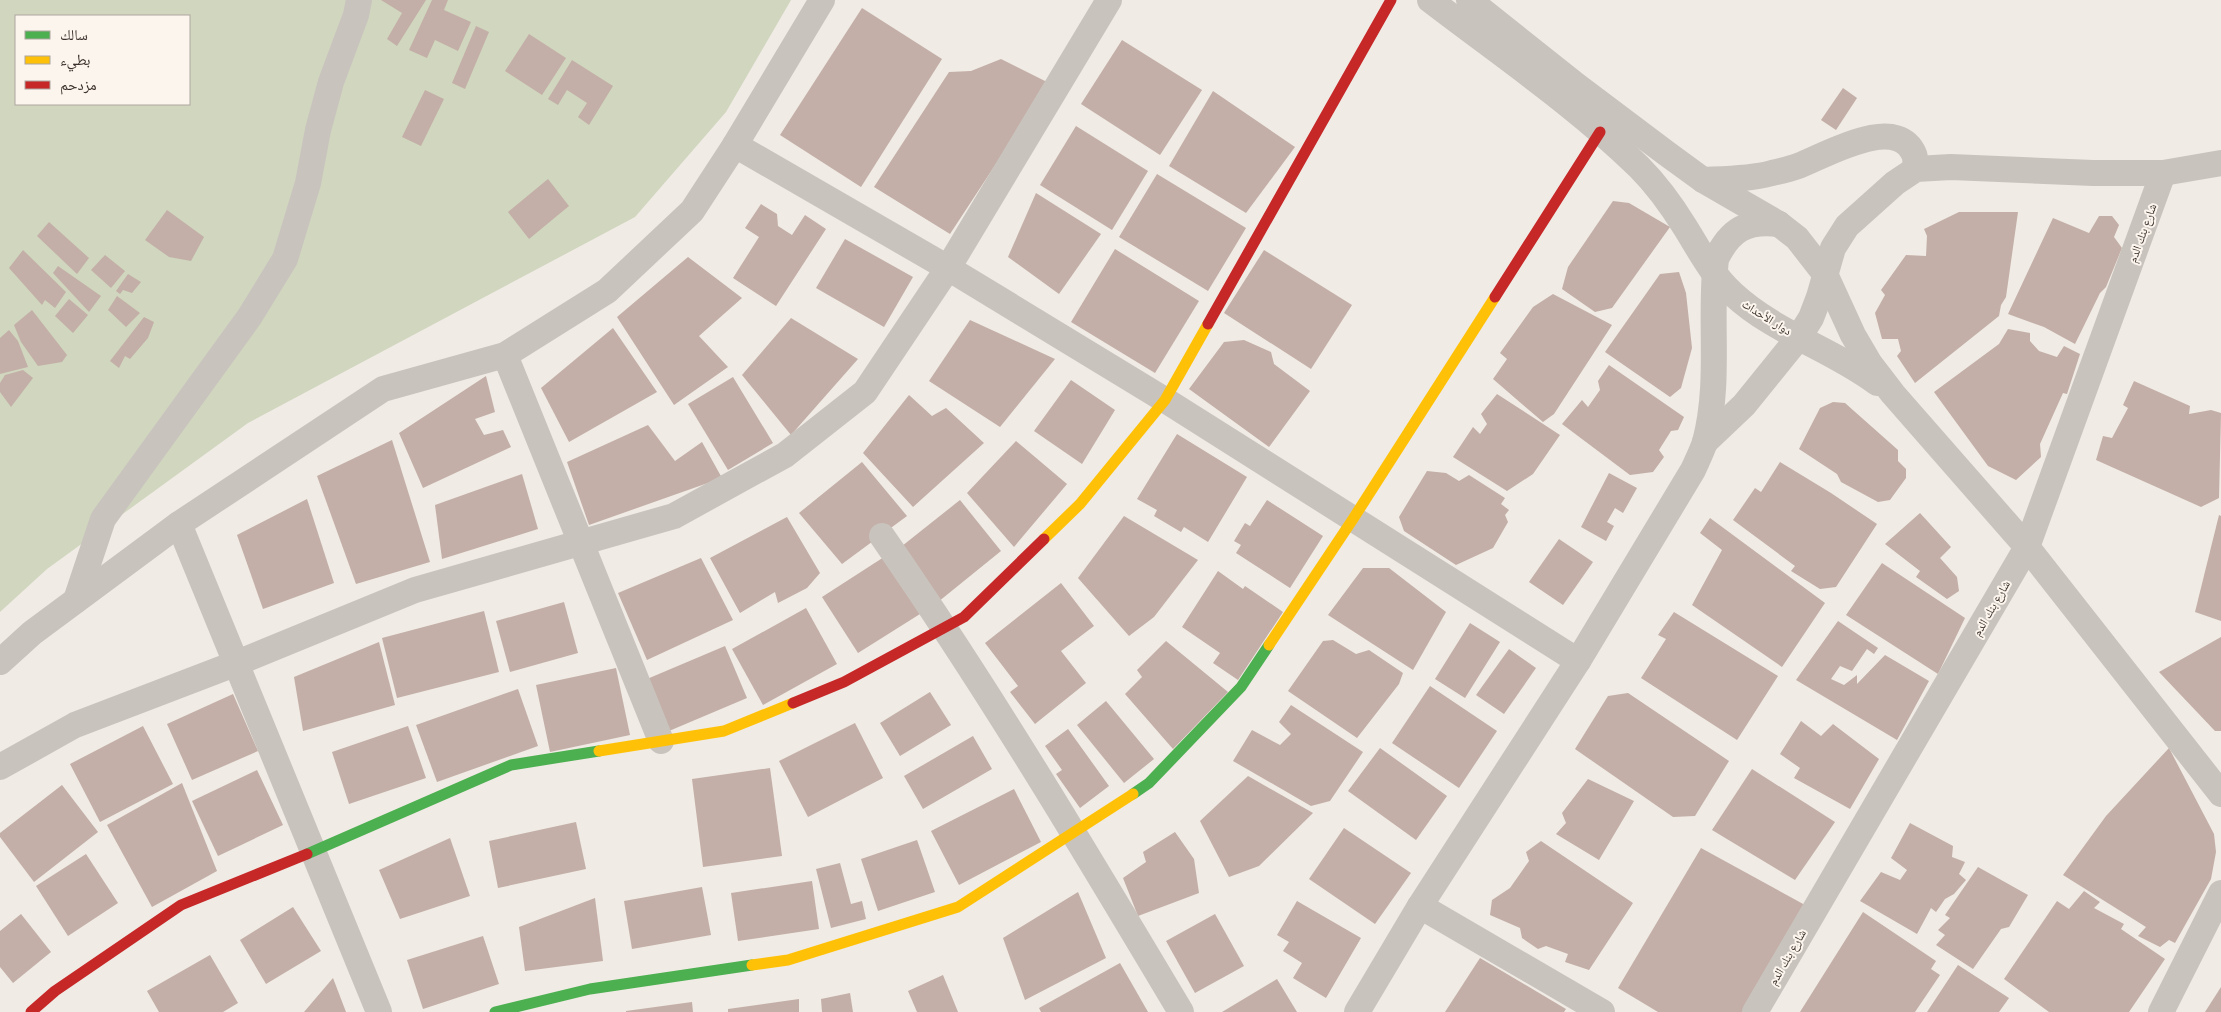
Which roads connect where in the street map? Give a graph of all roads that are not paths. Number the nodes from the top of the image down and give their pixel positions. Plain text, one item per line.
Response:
1 (359, 0) edge
2 (822, 0) edge
3 (1109, 0) edge
4 (1391, 0) edge
5 (1430, 0) edge
6 (1469, 0) edge
7 (1600, 132) junction
8 (735, 145) junction
9 (2221, 163) edge
10 (1916, 169) junction
11 (2163, 174) junction
12 (1703, 180) junction
13 (1779, 224) junction
14 (948, 268) junction
15 (1714, 274) junction
16 (1824, 274) junction
17 (1799, 337) junction
18 (505, 355) junction
19 (1893, 394) junction
20 (1165, 400) junction
21 (1705, 442) junction
22 (1353, 519) junction
23 (179, 524) junction
24 (882, 536) dead end
25 (582, 540) junction
26 (2027, 547) junction
27 (76, 600) junction
28 (946, 627) junction
29 (1578, 661) junction
30 (0, 662) edge
31 (237, 663) junction
32 (661, 741) junction
33 (0, 767) edge
34 (2221, 794) edge
35 (1074, 832) junction
36 (315, 851) junction
37 (2221, 892) edge
38 (1420, 906) junction
39 (31, 1012) edge
40 (379, 1012) edge
41 (495, 1012) edge
42 (1181, 1012) edge
43 (1356, 1012) edge
44 (1602, 1012) edge
45 (1755, 1012) edge
46 (2161, 1012) edge

1 - 27 street
2 - 8 street
3 - 14 street
4 - 20 street
5 - 7 street, دوار الأحداث
6 - 12 street
7 - 15 street, دوار الأحداث
7 - 22 street
8 - 14 street
8 - 18 street
9 - 11 street
10 - 11 street
10 - 12 street
10 - 16 street
11 - 26 street, شارع بنك الدم
12 - 13 street
13 - 15 street
13 - 16 street
14 - 20 street
14 - 25 street
15 - 17 street, دوار الأحداث
15 - 21 street
16 - 17 street
16 - 19 street
17 - 19 street, دوار الأحداث
17 - 21 street
18 - 23 street
18 - 25 street
19 - 26 street
20 - 22 street
20 - 28 street
21 - 29 street
22 - 29 street
22 - 35 street
23 - 27 street
23 - 31 street
24 - 28 street
25 - 31 street
25 - 32 street
26 - 34 street
26 - 45 street, شارع بنك الدم
27 - 30 street
28 - 32 street
28 - 35 street
29 - 38 street
31 - 33 street
31 - 36 street
32 - 36 street
35 - 41 street
35 - 42 street
36 - 39 street
36 - 40 street
37 - 46 street
38 - 43 street
38 - 44 street

